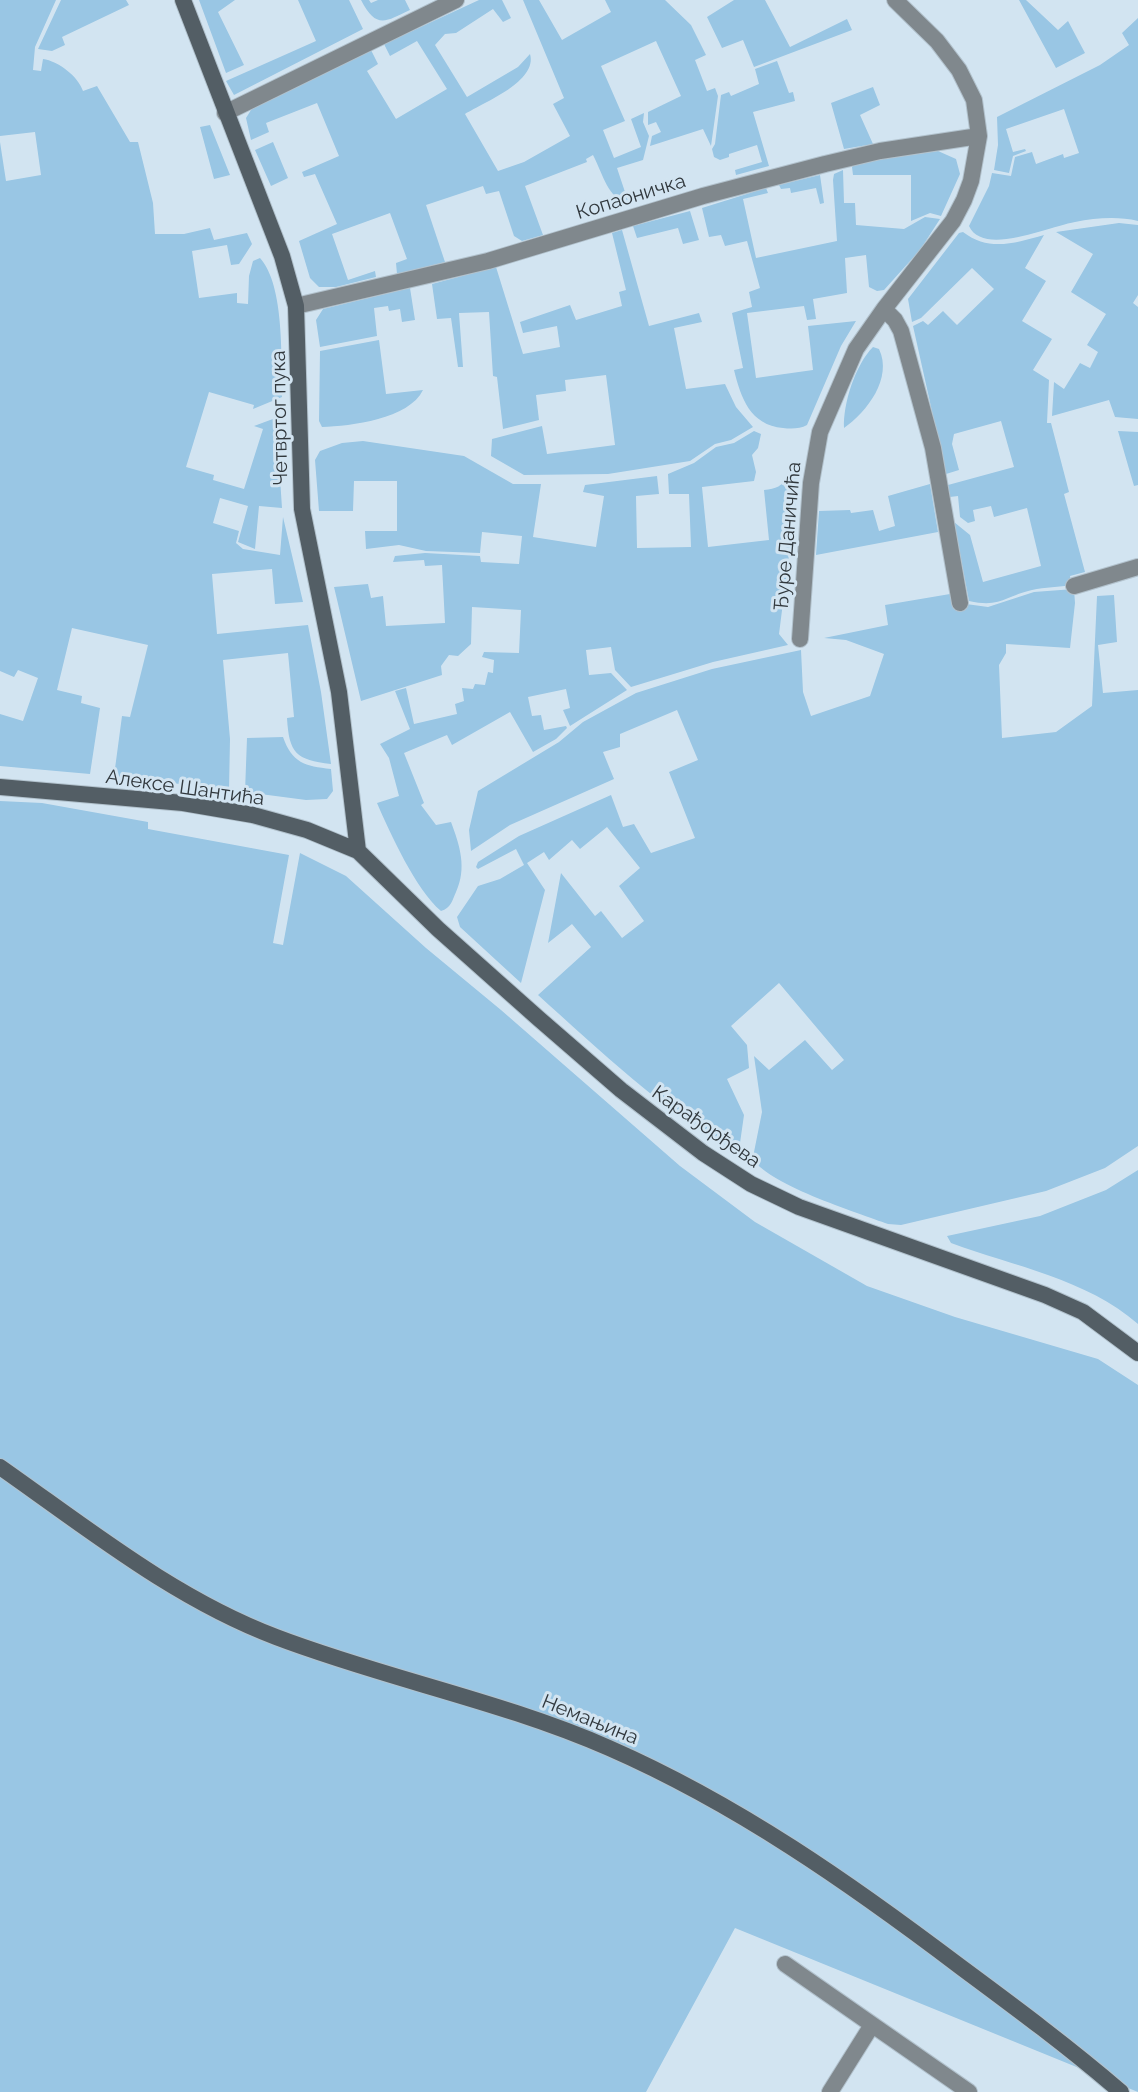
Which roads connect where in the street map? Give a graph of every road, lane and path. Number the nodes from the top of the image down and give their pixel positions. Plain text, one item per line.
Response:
1 (183, 0) edge
2 (456, 0) edge
3 (895, 0) edge
4 (225, 113) junction
5 (979, 136) junction
6 (296, 306) junction
7 (884, 309) junction
8 (1138, 567) edge
9 (1074, 586) dead end
10 (960, 603) dead end
11 (800, 639) dead end
12 (0, 787) edge
13 (358, 851) junction
14 (1138, 1353) edge
15 (0, 1467) edge
16 (785, 1964) dead end
17 (872, 2025) junction
18 (830, 2092) edge
19 (969, 2092) edge
20 (1121, 2092) edge

1 - 4 street, Четвртог пука
2 - 4 street
3 - 5 street, Ђуре Даничића
4 - 6 street, Четвртог пука
5 - 6 street, Копаоничка
5 - 7 street, Ђуре Даничића
6 - 13 street, Четвртог пука
7 - 10 street
7 - 11 street, Ђуре Даничића
8 - 9 street
12 - 13 street, Алексе Шантића
13 - 14 street, Карађорђева
15 - 20 street, Немањина
16 - 17 street
17 - 18 street
17 - 19 street

